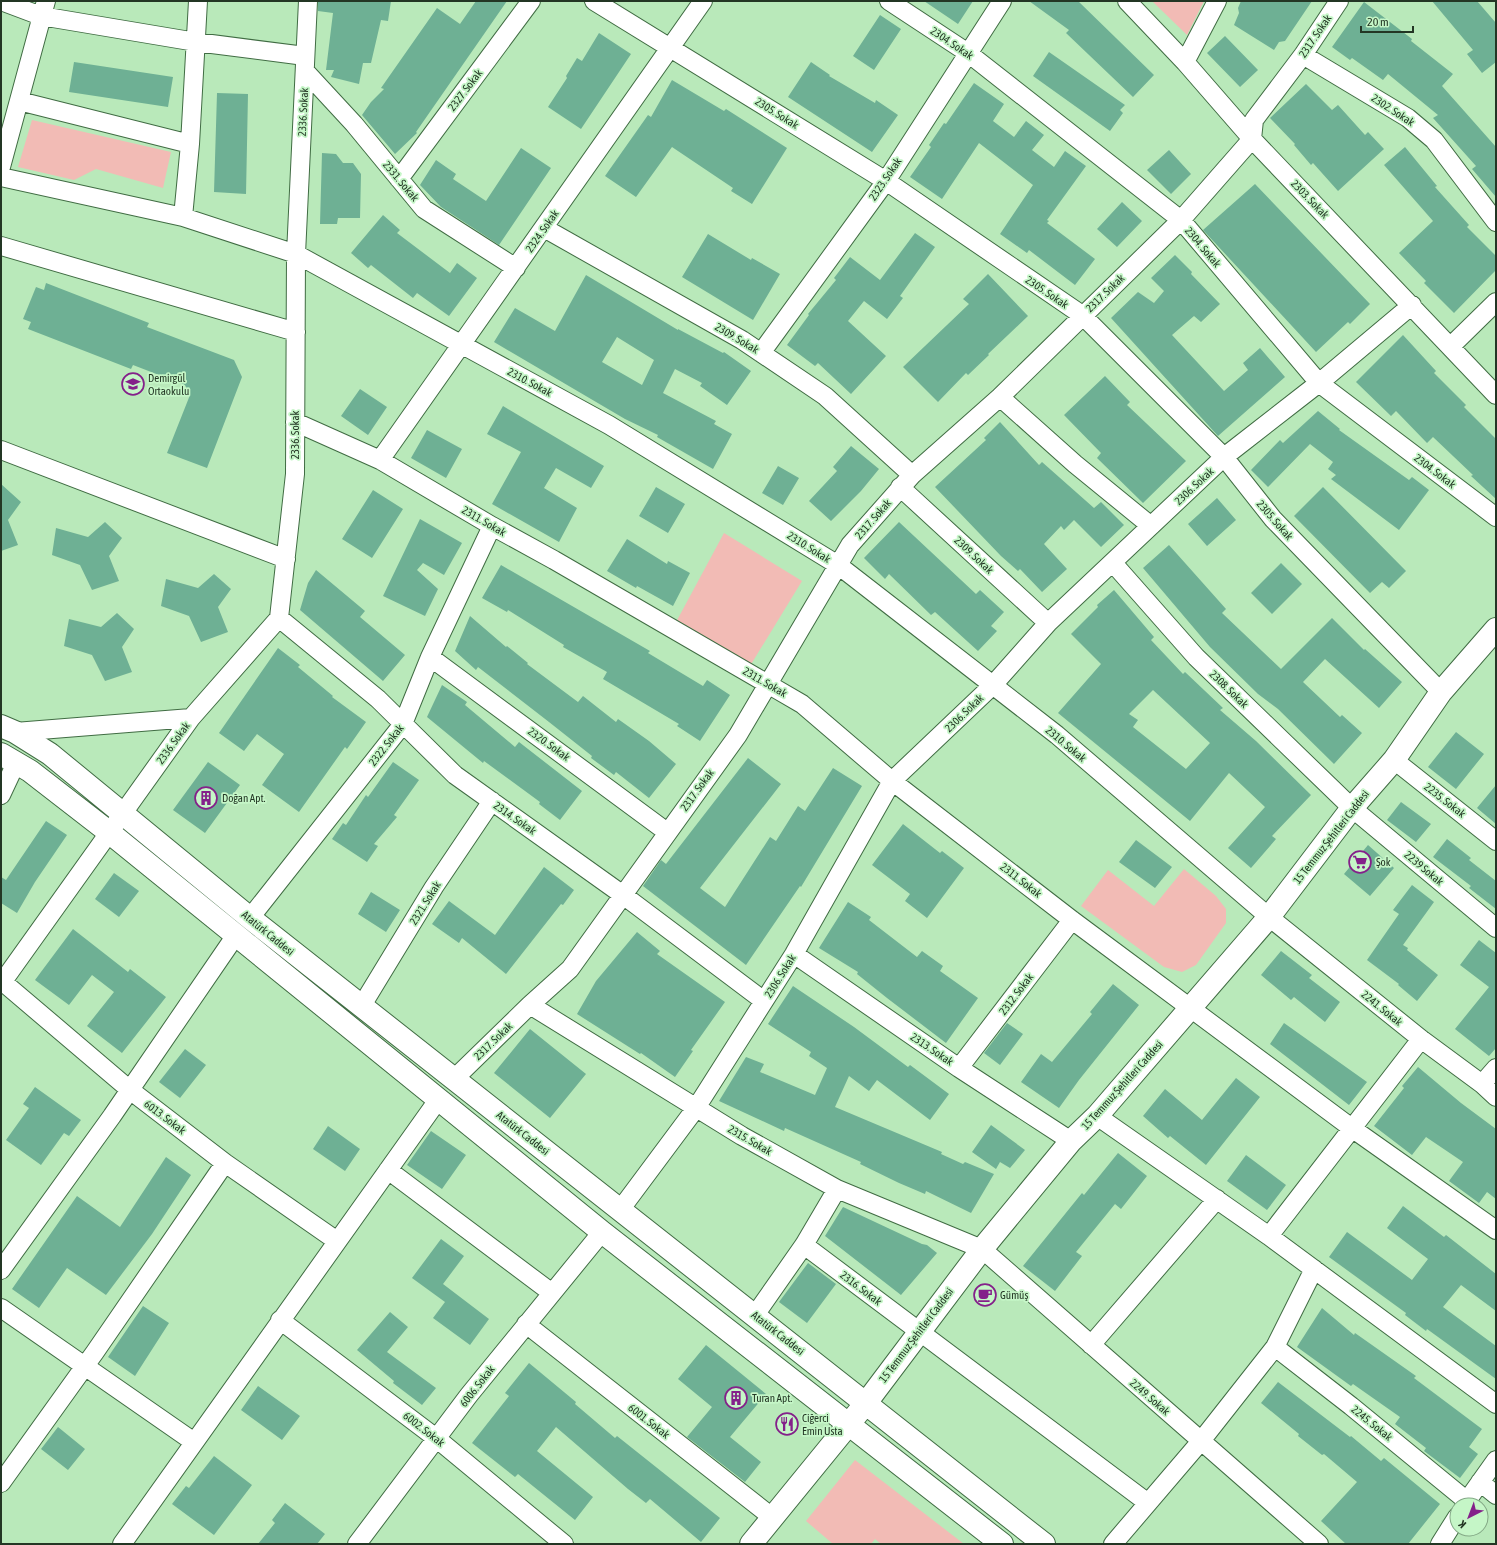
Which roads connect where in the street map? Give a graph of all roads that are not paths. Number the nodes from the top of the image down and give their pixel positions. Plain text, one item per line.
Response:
1 (198, 1) edge
2 (308, 1) edge
3 (531, 1) edge
4 (594, 1) edge
5 (703, 1) edge
6 (889, 1) edge
7 (1002, 1) edge
8 (1127, 1) edge
9 (1217, 1) edge
10 (1339, 1) edge
11 (1, 2) edge
12 (44, 9) edge
13 (196, 42) junction
14 (671, 48) junction
15 (968, 53) junction
16 (1303, 55) junction
17 (1185, 62) junction
18 (305, 63) junction
19 (19, 101) junction
20 (1252, 139) junction
21 (190, 144) junction
22 (1, 167) edge
23 (1, 177) edge
24 (399, 179) junction
25 (886, 180) junction
26 (183, 217) junction
27 (1180, 220) junction
28 (1496, 222) edge
29 (544, 228) junction
30 (1, 246) edge
31 (296, 254) junction
32 (516, 268) junction
33 (1496, 302) edge
34 (1412, 305) junction
35 (1082, 315) junction
36 (296, 332) junction
37 (461, 346) junction
38 (1451, 346) junction
39 (761, 353) junction
40 (1319, 383) junction
41 (1496, 395) edge
42 (1000, 397) junction
43 (295, 422) junction
44 (1, 450) edge
45 (1224, 457) junction
46 (380, 460) junction
47 (906, 481) junction
48 (1496, 517) edge
49 (492, 526) junction
50 (1151, 526) junction
51 (286, 559) junction
52 (1113, 563) junction
53 (838, 565) junction
54 (279, 618) junction
55 (1048, 623) junction
56 (1494, 635) edge
57 (430, 657) junction
58 (768, 684) junction
59 (993, 685) junction
60 (1441, 692) junction
61 (191, 718) junction
62 (403, 724) junction
63 (8, 729) edge
64 (9, 758) edge
65 (1394, 760) junction
66 (892, 780) junction
67 (1, 795) edge
68 (492, 801) junction
69 (1352, 808) junction
70 (123, 814) junction
71 (667, 832) junction
72 (110, 833) junction
73 (1496, 841) edge
74 (623, 895) junction
75 (1268, 917) junction
76 (250, 918) junction
77 (1072, 920) junction
78 (1496, 928) edge
79 (236, 935) junction
80 (794, 954) junction
81 (2, 983) edge
82 (764, 1002) junction
83 (530, 1005) junction
84 (361, 1007) junction
85 (1191, 1008) junction
86 (1421, 1039) junction
87 (959, 1068) junction
88 (1496, 1068) edge
89 (454, 1079) junction
90 (1482, 1084) junction
91 (130, 1090) junction
92 (1496, 1097) edge
93 (438, 1100) junction
94 (696, 1108) junction
95 (1097, 1116) junction
96 (1353, 1129) junction
97 (1071, 1141) junction
98 (225, 1163) junction
99 (388, 1170) junction
100 (837, 1189) junction
101 (1216, 1200) junction
102 (620, 1210) junction
103 (1496, 1230) edge
104 (602, 1232) junction
105 (1269, 1236) junction
106 (337, 1241) junction
107 (804, 1245) junction
108 (982, 1249) junction
109 (1314, 1269) junction
110 (1, 1270) edge
111 (552, 1293) junction
112 (1, 1308) edge
113 (755, 1315) junction
114 (280, 1320) junction
115 (526, 1324) junction
116 (919, 1332) junction
117 (1091, 1345) junction
118 (1275, 1348) junction
119 (85, 1366) junction
120 (866, 1403) junction
121 (1496, 1404) edge
122 (849, 1423) junction
123 (436, 1438) junction
124 (1201, 1441) junction
125 (194, 1442) junction
126 (1496, 1460) edge
127 (1480, 1482) junction
128 (1, 1483) edge
129 (1496, 1495) edge
130 (1459, 1497) edge
131 (1470, 1497) edge
132 (1148, 1503) junction
133 (772, 1518) junction
134 (1449, 1530) edge
135 (365, 1541) edge
136 (122, 1544) edge
137 (564, 1544) edge
138 (751, 1544) edge
139 (1002, 1544) edge
140 (1044, 1544) edge
141 (1114, 1544) edge
142 (1319, 1544) edge
143 (1440, 1544) edge

1 - 13 street
2 - 18 street, 2336. Sokak
3 - 24 street, 2327. Sokak
4 - 14 street, 2305. Sokak
5 - 14 street, 2324. Sokak
6 - 15 street, 2304. Sokak
7 - 15 street, 2323. Sokak
8 - 17 street, 2303. Sokak
9 - 17 street
10 - 16 street, 2317. Sokak
11 - 12 street
12 - 13 street
12 - 19 street
13 - 18 street
13 - 21 street
14 - 25 street, 2305. Sokak
14 - 29 street, 2324. Sokak
15 - 25 street, 2323. Sokak
15 - 27 street, 2304. Sokak
16 - 20 street, 2317. Sokak
16 - 28 street, 2302. Sokak
17 - 20 street, 2303. Sokak
18 - 24 street, 2331. Sokak
18 - 31 street, 2336. Sokak
19 - 21 street
19 - 22 street
20 - 27 street, 2317. Sokak
20 - 34 street, 2303. Sokak
21 - 26 street
23 - 26 street, 2310. Sokak
24 - 32 street, 2331. Sokak
25 - 35 street, 2305. Sokak
25 - 39 street, 2323. Sokak
26 - 31 street, 2310. Sokak
27 - 35 street, 2317. Sokak
27 - 40 street, 2304. Sokak
29 - 32 street, 2324. Sokak
29 - 39 street, 2309. Sokak
30 - 36 street
31 - 36 street, 2336. Sokak
31 - 37 street, 2310. Sokak
32 - 37 street, 2324. Sokak
33 - 38 street
34 - 38 street, 2303. Sokak
34 - 40 street, 2306. Sokak
35 - 42 street, 2317. Sokak
35 - 45 street, 2305. Sokak
36 - 43 street, 2336. Sokak
37 - 46 street, 2324. Sokak
37 - 53 street, 2310. Sokak
38 - 41 street, 2303. Sokak
39 - 47 street, 2309. Sokak
40 - 45 street, 2306. Sokak
40 - 48 street, 2304. Sokak
42 - 47 street, 2317. Sokak
42 - 50 street
43 - 46 street, 2311. Sokak
43 - 51 street, 2336. Sokak
44 - 51 street
45 - 50 street, 2306. Sokak
45 - 60 street, 2305. Sokak
46 - 49 street, 2311. Sokak
47 - 53 street, 2317. Sokak
47 - 55 street, 2309. Sokak
49 - 57 street, 2322. Sokak
49 - 58 street, 2311. Sokak
50 - 52 street, 2306. Sokak
51 - 54 street, 2336. Sokak
52 - 55 street, 2306. Sokak
52 - 69 street, 2308. Sokak
53 - 58 street, 2317. Sokak
53 - 59 street, 2310. Sokak
54 - 61 street, 2336. Sokak
54 - 62 street, 2314. Sokak
55 - 59 street, 2306. Sokak
56 - 60 main road, 15 Temmuz Şehitleri Caddesi
57 - 62 street, 2322. Sokak
57 - 71 street, 2320. Sokak
58 - 66 street, 2311. Sokak
58 - 71 street, 2317. Sokak
59 - 66 street, 2306. Sokak
59 - 75 street, 2310. Sokak
60 - 65 main road, 15 Temmuz Şehitleri Caddesi
61 - 63 street
61 - 70 street, 2336. Sokak
62 - 68 street, 2314. Sokak
62 - 76 street, 2322. Sokak
63 - 70 main road, Atatürk Caddesi
64 - 67 street
64 - 72 main road, Atatürk Caddesi
65 - 69 main road, 15 Temmuz Şehitleri Caddesi
65 - 73 street, 2235. Sokak
66 - 77 street, 2311. Sokak
66 - 80 street, 2306. Sokak
68 - 74 street, 2314. Sokak
68 - 84 street, 2321. Sokak
69 - 75 main road, 15 Temmuz Şehitleri Caddesi
69 - 78 street, 2239 Sokak
70 - 72 street, 2336. Sokak
70 - 76 main road, Atatürk Caddesi
71 - 74 street, 2317. Sokak
72 - 79 main road, Atatürk Caddesi
72 - 81 street, 2336. Sokak
74 - 82 street, 2314. Sokak
74 - 83 street, 2317. Sokak
75 - 85 main road, 15 Temmuz Şehitleri Caddesi
75 - 86 street, 2241. Sokak
76 - 84 main road, Atatürk Caddesi
77 - 85 street, 2311. Sokak
77 - 87 street, 2312. Sokak
79 - 91 street
79 - 93 main road, Atatürk Caddesi
80 - 82 street, 2306. Sokak
80 - 87 street, 2313. Sokak
81 - 91 street, 6013. Sokak
82 - 94 street, 2306. Sokak
83 - 89 street, 2317. Sokak
83 - 94 street, 2315. Sokak
84 - 89 main road, Atatürk Caddesi
85 - 95 main road, 15 Temmuz Şehitleri Caddesi
85 - 96 street, 2311. Sokak
86 - 90 street, 2241. Sokak
86 - 96 street
87 - 97 street, 2313. Sokak
88 - 90 street
89 - 102 main road, Atatürk Caddesi
90 - 92 street, 2241. Sokak
91 - 98 street, 6013. Sokak
91 - 110 street
93 - 99 street
93 - 104 main road, Atatürk Caddesi
94 - 100 street, 2315. Sokak
94 - 102 street, 2306. Sokak
95 - 97 main road, 15 Temmuz Şehitleri Caddesi
95 - 101 street
96 - 103 street, 2311. Sokak
96 - 105 street
97 - 108 main road, 15 Temmuz Şehitleri Caddesi
98 - 106 street, 6013. Sokak
98 - 119 street
99 - 106 street
99 - 111 street
100 - 107 street
100 - 108 street, 2315. Sokak
101 - 105 street
101 - 117 street
102 - 113 main road, Atatürk Caddesi
104 - 111 street, 6006. Sokak
104 - 122 main road, Atatürk Caddesi
105 - 109 street
106 - 114 street
107 - 113 street
107 - 116 street, 2316. Sokak
108 - 116 main road, 15 Temmuz Şehitleri Caddesi
108 - 117 street, 2249. Sokak
109 - 118 street
109 - 121 street
111 - 115 street, 6006. Sokak
112 - 119 street
113 - 120 main road, Atatürk Caddesi
114 - 123 street, 6002. Sokak
114 - 125 street
115 - 123 street, 6006. Sokak
115 - 133 street, 6001. Sokak
116 - 120 main road, 15 Temmuz Şehitleri Caddesi
116 - 132 street, 2316. Sokak
117 - 124 street, 2249. Sokak
118 - 124 street
118 - 130 street, 2245. Sokak
119 - 125 street
119 - 128 street
120 - 122 main road, 15 Temmuz Şehitleri Caddesi
120 - 140 main road, Atatürk Caddesi
122 - 133 main road, 15 Temmuz Şehitleri Caddesi
122 - 139 main road, Atatürk Caddesi
123 - 135 street, 6006. Sokak
123 - 137 street, 6002. Sokak
124 - 132 street
124 - 142 street, 2249. Sokak
125 - 136 street
126 - 127 street
127 - 129 street
127 - 131 street
132 - 141 street
133 - 138 main road, 15 Temmuz Şehitleri Caddesi
134 - 143 street

